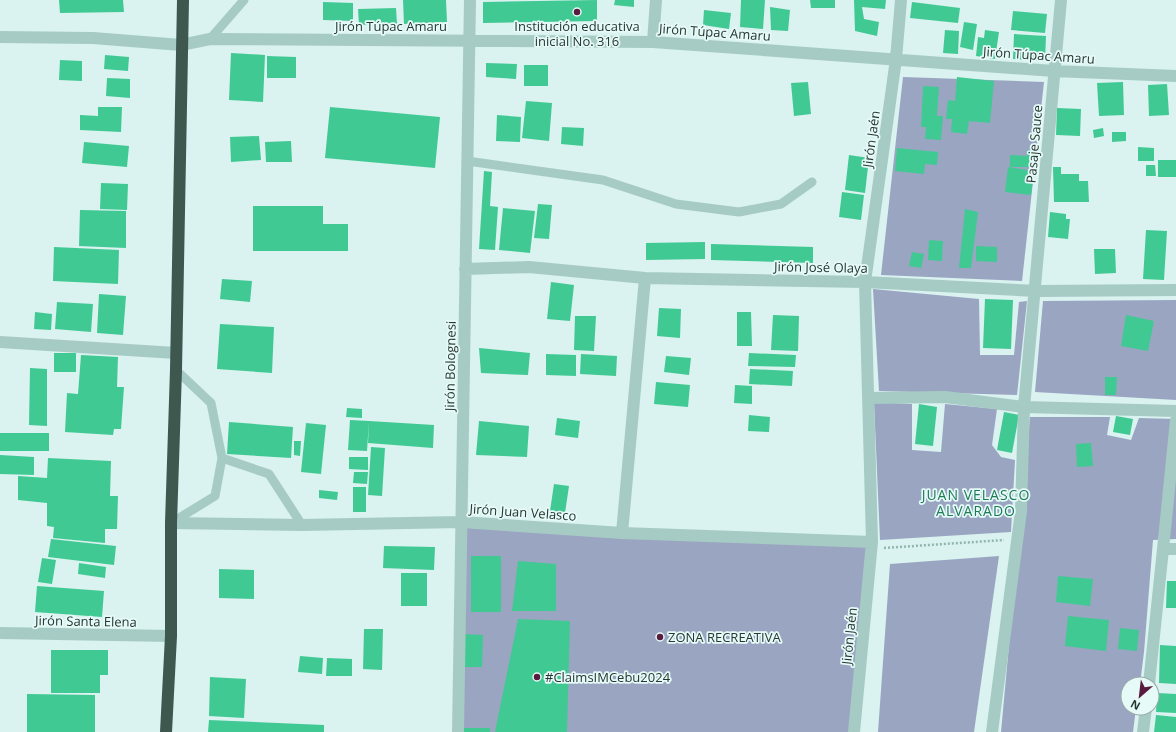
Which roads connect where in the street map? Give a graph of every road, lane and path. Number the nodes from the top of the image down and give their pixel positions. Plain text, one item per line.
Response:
1 (183, 0) edge
2 (244, 0) edge
3 (470, 0) edge
4 (656, 0) edge
5 (901, 0) edge
6 (1060, 0) edge
7 (0, 37) edge
8 (210, 39) junction
9 (469, 40) junction
10 (653, 42) junction
11 (181, 45) junction
12 (896, 59) junction
13 (1054, 71) junction
14 (1176, 76) edge
15 (467, 161) junction
16 (812, 182) dead end
17 (465, 269) junction
18 (645, 278) junction
19 (865, 282) junction
20 (1176, 290) edge
21 (1036, 291) junction
22 (0, 342) edge
23 (176, 353) junction
24 (176, 370) junction
25 (869, 398) junction
26 (1024, 407) junction
27 (1176, 411) edge
28 (1176, 420) edge
29 (222, 458) junction
30 (461, 522) junction
31 (171, 523) junction
32 (302, 525) junction
33 (622, 533) junction
34 (1017, 539) junction
35 (872, 545) junction
36 (1163, 548) junction
37 (1176, 549) edge
38 (0, 633) edge
39 (171, 636) junction
40 (1150, 676) edge
41 (1145, 716) edge
42 (166, 732) edge
43 (458, 732) edge
44 (854, 732) edge
45 (992, 732) edge
46 (1143, 732) edge

1 - 11 highway
2 - 8 lane
3 - 9 street, Jirón Bolognesi
4 - 10 street
5 - 12 street, Jirón Jaén
6 - 13 street, Pasaje Sauce
7 - 11 street, Jirón Túpac Amaru
8 - 9 street, Jirón Túpac Amaru
8 - 11 street, Jirón Túpac Amaru
9 - 10 street, Jirón Túpac Amaru
9 - 15 street, Jirón Bolognesi
10 - 12 street, Jirón Túpac Amaru
11 - 23 highway
12 - 13 street, Jirón Túpac Amaru
12 - 19 street, Jirón Jaén
13 - 14 street, Jirón Túpac Amaru
13 - 21 street, Pasaje Sauce
15 - 16 lane
15 - 17 street, Jirón Bolognesi
17 - 18 street, Jirón José Olaya
17 - 30 street, Jirón Bolognesi
18 - 19 street, Jirón José Olaya
18 - 33 street
19 - 21 street, Jirón José Olaya
19 - 25 street, Jirón Jaén
20 - 21 street, Jirón José Olaya
21 - 26 street, Pasaje Sauce
22 - 23 street
23 - 24 highway
24 - 29 lane
24 - 31 highway
25 - 26 street
25 - 35 street, Jirón Jaén
26 - 27 street
26 - 34 street, Pasaje Sauce
28 - 36 street
29 - 31 lane
29 - 32 lane
30 - 32 street, Jirón Juan Velasco
30 - 33 street, Jirón Juan Velasco
30 - 43 street, Jirón Bolognesi
31 - 32 street, Jirón Juan Velasco
31 - 39 highway
33 - 35 street, Jirón Juan Velasco
34 - 35 path
34 - 45 street, Pasaje Sauce
35 - 44 street, Jirón Jaén
36 - 37 street
36 - 40 street
38 - 39 street, Jirón Santa Elena
39 - 42 highway
41 - 46 street

